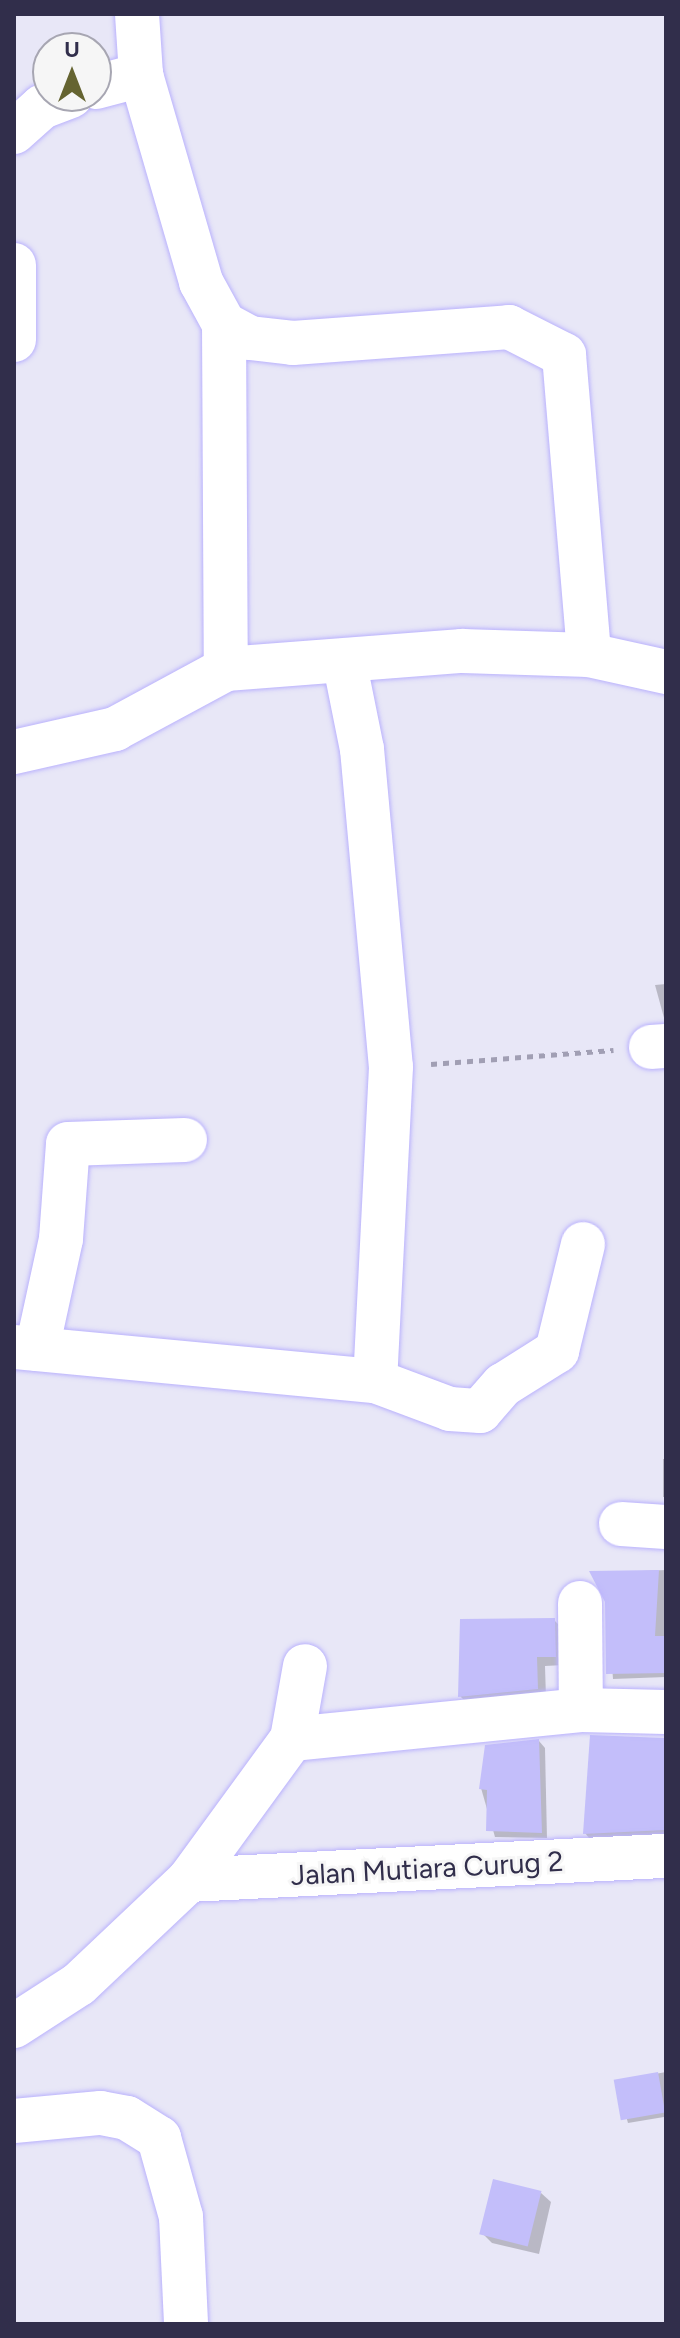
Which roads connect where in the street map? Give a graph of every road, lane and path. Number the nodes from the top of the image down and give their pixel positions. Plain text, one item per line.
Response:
1 (137, 14) edge
2 (141, 75) junction
3 (112, 83) edge
4 (36, 112) edge
5 (14, 132) edge
6 (14, 265) edge
7 (224, 324) junction
8 (14, 340) edge
9 (589, 655) junction
10 (345, 665) junction
11 (226, 669) junction
12 (666, 672) edge
13 (14, 752) edge
14 (658, 1047) edge
15 (391, 1067) junction
16 (185, 1140) dead end
17 (583, 1244) dead end
18 (25, 1348) edge
19 (375, 1381) junction
20 (621, 1524) dead end
21 (666, 1527) edge
22 (580, 1603) dead end
23 (305, 1666) dead end
24 (581, 1710) junction
25 (666, 1712) edge
26 (292, 1739) junction
27 (666, 1856) edge
28 (189, 1880) junction
29 (14, 2026) edge
30 (14, 2121) edge
31 (186, 2324) edge

1 - 2 street
2 - 3 street
2 - 7 street
4 - 5 street
6 - 8 street
7 - 9 street
7 - 11 street
9 - 10 street
9 - 12 street
10 - 11 street
10 - 15 street
11 - 13 street
14 - 15 path
15 - 19 street
16 - 18 street
17 - 19 street
18 - 19 street
20 - 21 street
22 - 24 street
23 - 26 street
24 - 25 street
24 - 26 street
26 - 28 street
27 - 28 street, Jalan Mutiara Curug 2
28 - 29 street
30 - 31 street

